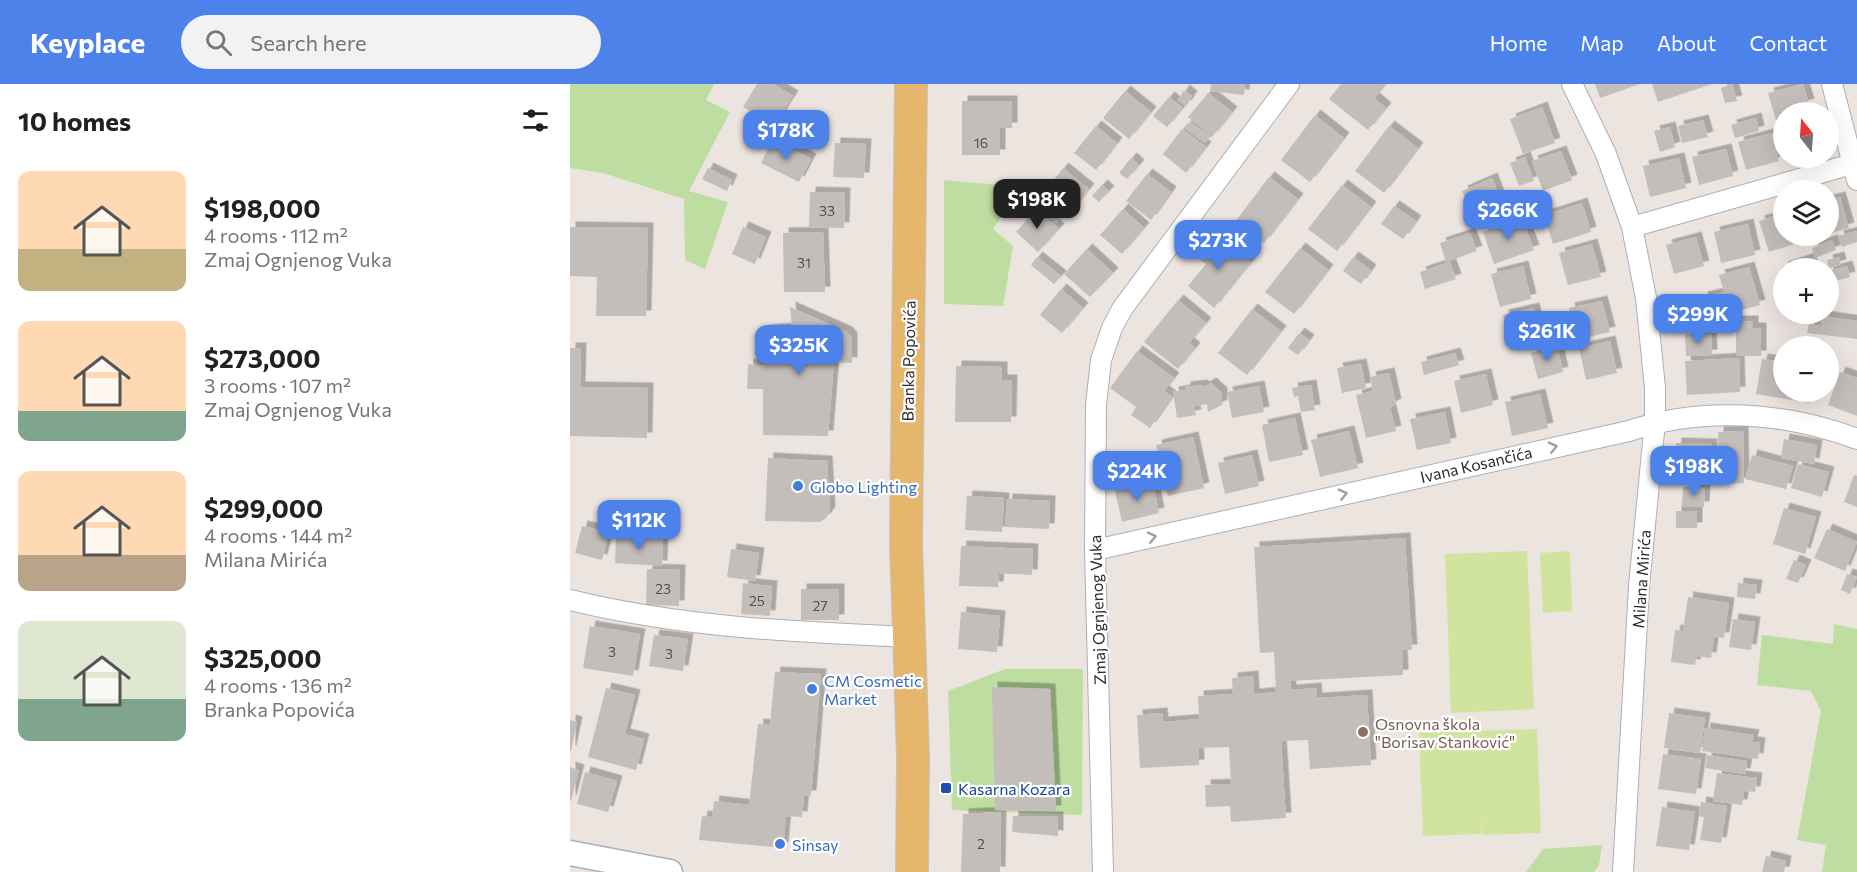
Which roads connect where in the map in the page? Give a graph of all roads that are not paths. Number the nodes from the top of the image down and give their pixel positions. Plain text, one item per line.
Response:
1 (911, 84) edge
2 (1289, 84) edge
3 (1572, 84) edge
4 (1832, 84) edge
5 (1855, 172) edge
6 (1632, 227) junction
7 (1655, 422) junction
8 (1857, 439) edge
9 (1095, 550) junction
10 (570, 600) edge
11 (907, 637) junction
12 (570, 853) edge
13 (670, 872) edge
14 (912, 872) edge
15 (1103, 872) edge
16 (1623, 872) edge

1 - 11 main road, Branka Popovića
2 - 9 street, Zmaj Ognjenog Vuka
3 - 6 street, Milana Mirića
4 - 5 street
5 - 6 street
6 - 7 street, Milana Mirića
7 - 8 street, Ivana Kosančića
9 -> 7 street, Ivana Kosančića
7 - 16 street, Milana Mirića
9 - 15 street, Zmaj Ognjenog Vuka
10 - 11 street
11 - 14 main road, Branka Popovića
12 - 13 street

